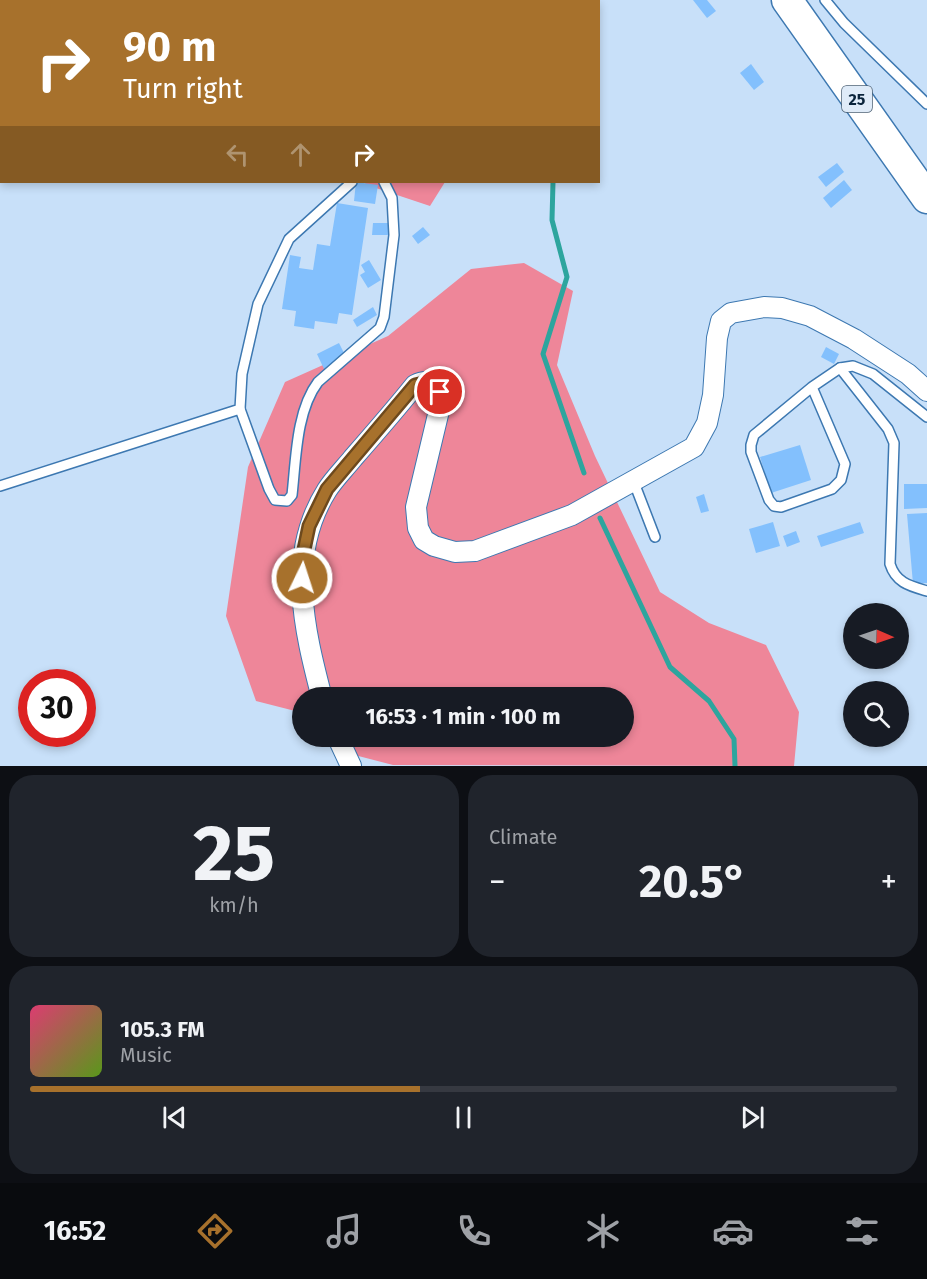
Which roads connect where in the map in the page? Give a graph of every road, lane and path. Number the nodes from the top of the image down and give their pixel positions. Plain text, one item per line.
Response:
1 (787, 0) edge
2 (825, 0) edge
3 (927, 104) edge
4 (351, 183) edge
5 (384, 183) edge
6 (927, 198) edge
7 (840, 368) junction
8 (812, 387) junction
9 (927, 391) edge
10 (240, 410) junction
11 (927, 417) edge
12 (633, 480) junction
13 (0, 486) edge
14 (655, 537) dead end
15 (927, 591) edge
16 (319, 687) edge
17 (342, 747) edge
18 (351, 766) edge

1 - 6 main road, 25
2 - 3 lane
4 - 10 lane
5 - 10 lane
7 - 8 lane
7 - 11 lane
7 - 15 lane
8 - 8 lane
9 - 12 street
10 - 13 lane
12 - 14 lane
12 - 16 street
17 - 18 street

